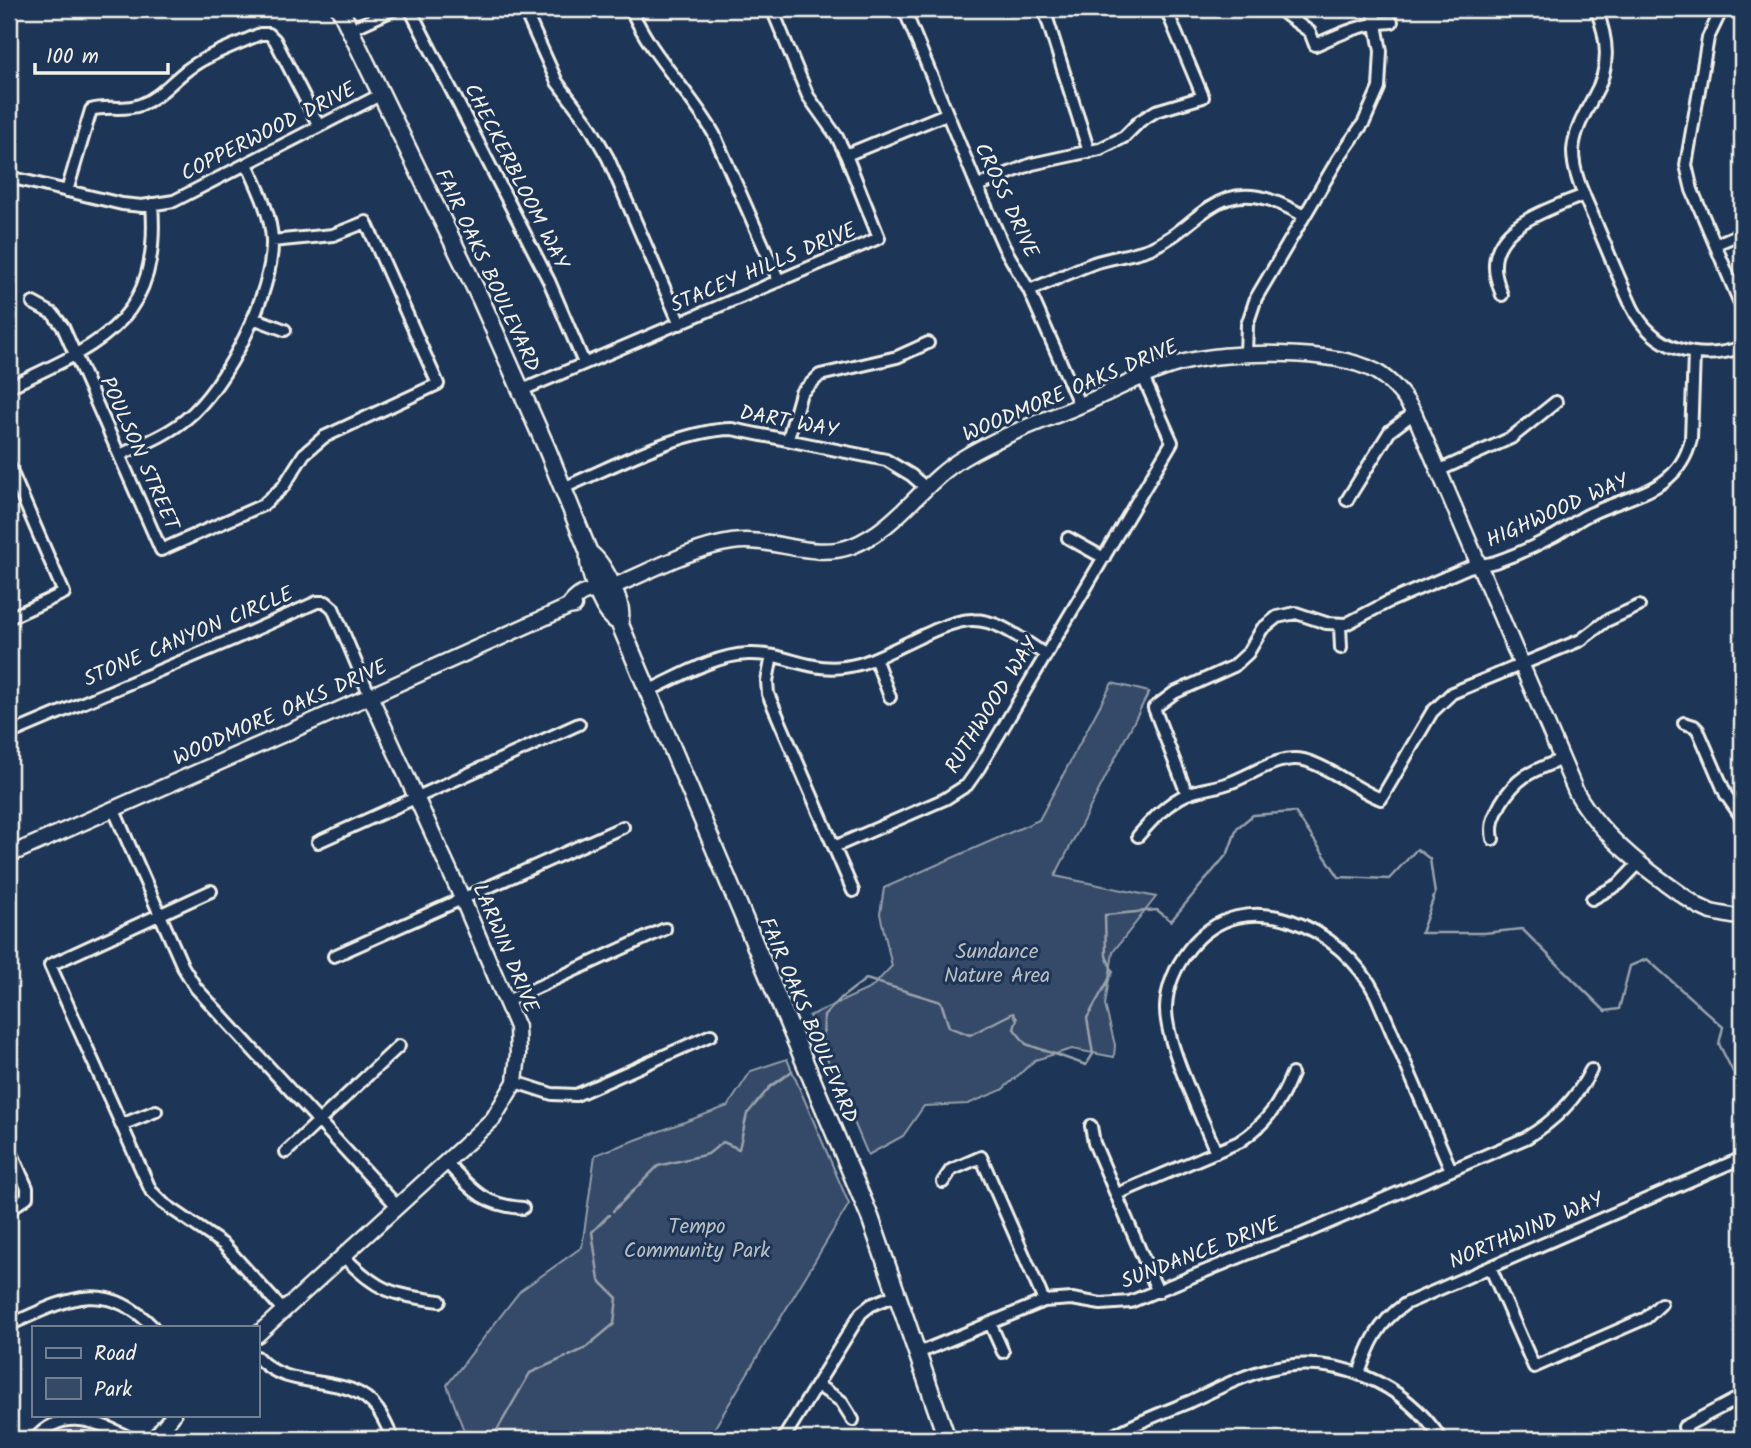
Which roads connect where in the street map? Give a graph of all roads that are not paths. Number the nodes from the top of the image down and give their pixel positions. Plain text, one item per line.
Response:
1 (340, 9) edge
2 (395, 9) edge
3 (411, 9) edge
4 (524, 9) edge
5 (631, 9) edge
6 (772, 9) edge
7 (904, 9) edge
8 (1044, 9) edge
9 (1166, 9) edge
10 (1278, 9) edge
11 (1373, 9) edge
12 (1595, 9) edge
13 (1722, 9) edge
14 (1392, 22) dead end
15 (1375, 23) junction
16 (349, 30) junction
17 (380, 95) junction
18 (946, 114) junction
19 (319, 126) junction
20 (1089, 152) junction
21 (846, 155) junction
22 (247, 164) junction
23 (9, 177) edge
24 (977, 186) junction
25 (67, 191) junction
26 (1584, 195) junction
27 (152, 204) junction
28 (1304, 216) junction
29 (1742, 233) edge
30 (272, 241) junction
31 (1716, 244) junction
32 (779, 281) junction
33 (1030, 290) junction
34 (1502, 295) dead end
35 (33, 303) dead end
36 (1742, 308) edge
37 (253, 318) junction
38 (680, 324) junction
39 (285, 330) dead end
40 (928, 343) dead end
41 (1742, 347) edge
42 (1246, 354) junction
43 (1694, 354) junction
44 (76, 355) junction
45 (584, 363) junction
46 (1143, 377) junction
47 (9, 387) edge
48 (520, 391) junction
49 (1556, 401) dead end
50 (1080, 406) junction
51 (1414, 413) junction
52 (788, 439) junction
53 (120, 455) junction
54 (9, 466) edge
55 (1438, 471) junction
56 (925, 487) junction
57 (564, 488) junction
58 (1347, 500) dead end
59 (1068, 538) dead end
60 (1104, 558) junction
61 (1478, 564) junction
62 (605, 590) junction
63 (1639, 606) dead end
64 (9, 618) edge
65 (1340, 625) junction
66 (1341, 648) dead end
67 (1045, 654) junction
68 (772, 656) junction
69 (875, 658) junction
70 (1521, 663) junction
71 (648, 691) junction
72 (370, 696) junction
73 (890, 697) dead end
74 (1684, 723) dead end
75 (579, 724) dead end
76 (9, 734) edge
77 (1562, 759) junction
78 (1187, 794) junction
79 (417, 797) junction
80 (113, 808) junction
81 (1742, 818) edge
82 (623, 827) dead end
83 (1138, 836) dead end
84 (1493, 839) dead end
85 (318, 842) dead end
86 (834, 847) junction
87 (9, 855) edge
88 (1640, 862) junction
89 (211, 891) dead end
90 (853, 891) dead end
91 (462, 898) junction
92 (1592, 899) dead end
93 (161, 914) junction
94 (1742, 918) edge
95 (665, 929) dead end
96 (334, 956) dead end
97 (507, 1001) junction
98 (711, 1035) dead end
99 (399, 1046) dead end
100 (1591, 1070) dead end
101 (1292, 1074) dead end
102 (515, 1082) junction
103 (156, 1111) dead end
104 (318, 1120) junction
105 (121, 1125) junction
106 (1091, 1126) dead end
107 (9, 1147) edge
108 (286, 1152) dead end
109 (1216, 1152) junction
110 (1742, 1158) edge
111 (446, 1162) junction
112 (1451, 1171) junction
113 (943, 1182) dead end
114 (1117, 1194) junction
115 (397, 1206) junction
116 (523, 1208) dead end
117 (9, 1210) edge
118 (343, 1256) junction
119 (1490, 1267) junction
120 (1158, 1292) junction
121 (898, 1294) junction
122 (440, 1301) dead end
123 (1044, 1301) junction
124 (1661, 1304) dead end
125 (283, 1310) junction
126 (990, 1323) junction
127 (9, 1325) edge
128 (152, 1326) edge
129 (259, 1333) edge
130 (1003, 1352) dead end
131 (918, 1353) junction
132 (259, 1359) edge
133 (1359, 1374) junction
134 (817, 1385) junction
135 (1742, 1396) edge
136 (172, 1416) edge
137 (853, 1420) dead end
138 (35, 1439) edge
139 (132, 1439) edge
140 (154, 1439) edge
141 (393, 1439) edge
142 (783, 1439) edge
143 (947, 1439) edge
144 (1107, 1439) edge
145 (1441, 1439) edge
146 (1691, 1439) edge

1 - 16 main road, FAIR OAKS BOULEVARD
2 - 16 street
3 - 45 street, CHECKERBLOOM WAY
4 - 38 street
5 - 32 street
6 - 21 street
7 - 18 street, CROSS DRIVE
8 - 20 street
9 - 20 street
10 - 15 street
11 - 15 street
12 - 26 street
13 - 31 street
14 - 15 street
15 - 28 street
16 - 17 main road, FAIR OAKS BOULEVARD
17 - 19 street, COPPERWOOD DRIVE
17 - 48 main road, FAIR OAKS BOULEVARD
18 - 21 street
18 - 24 street, CROSS DRIVE
19 - 22 street, COPPERWOOD DRIVE
19 - 25 street
20 - 24 street
21 - 32 street, STACEY HILLS DRIVE
22 - 27 street, COPPERWOOD DRIVE
22 - 30 street
23 - 25 street, COPPERWOOD DRIVE
24 - 33 street, CROSS DRIVE
25 - 27 street, COPPERWOOD DRIVE
26 - 34 street
26 - 43 street
27 - 44 street
28 - 33 street
28 - 42 street
29 - 31 street
30 - 37 street
30 - 53 street, POULSON STREET
31 - 36 street
32 - 38 street, STACEY HILLS DRIVE
33 - 50 street, CROSS DRIVE
35 - 44 street, POULSON STREET
37 - 39 street
37 - 53 street
38 - 45 street, STACEY HILLS DRIVE
40 - 52 street
41 - 43 street
42 - 46 street, WOODMORE OAKS DRIVE
42 - 51 street, WOODMORE OAKS DRIVE
43 - 61 street, HIGHWOOD WAY
44 - 47 street
44 - 53 street, POULSON STREET
45 - 48 street, STACEY HILLS DRIVE
46 - 50 street, WOODMORE OAKS DRIVE
46 - 60 street, RUTHWOOD WAY
48 - 57 main road, FAIR OAKS BOULEVARD
49 - 55 street
50 - 56 street, WOODMORE OAKS DRIVE
51 - 55 street, WOODMORE OAKS DRIVE
51 - 58 street
52 - 56 street, DART WAY
52 - 57 street, DART WAY
54 - 64 street
55 - 61 street, WOODMORE OAKS DRIVE
56 - 62 street, WOODMORE OAKS DRIVE
57 - 62 main road, FAIR OAKS BOULEVARD
59 - 60 street
60 - 67 street, RUTHWOOD WAY
61 - 65 street, HIGHWOOD WAY
61 - 70 street, WOODMORE OAKS DRIVE
62 - 71 main road, FAIR OAKS BOULEVARD
62 - 72 street, WOODMORE OAKS DRIVE
63 - 70 street
65 - 66 street
65 - 78 street
67 - 69 street
67 - 86 street, RUTHWOOD WAY
68 - 69 street
68 - 71 street
68 - 86 street
69 - 73 street
70 - 77 street, WOODMORE OAKS DRIVE
70 - 78 street
71 - 121 main road, FAIR OAKS BOULEVARD
72 - 76 street, STONE CANYON CIRCLE
72 - 79 street, LARWIN DRIVE
72 - 80 street, WOODMORE OAKS DRIVE
74 - 81 street
75 - 79 street
77 - 84 street
77 - 88 street, WOODMORE OAKS DRIVE
78 - 83 street
79 - 85 street
79 - 91 street, LARWIN DRIVE
80 - 87 street, WOODMORE OAKS DRIVE
80 - 93 street
82 - 91 street
86 - 90 street
88 - 92 street
88 - 94 street, WOODMORE OAKS DRIVE
89 - 93 street
91 - 96 street
91 - 97 street, LARWIN DRIVE
93 - 104 street
93 - 105 street
95 - 97 street
97 - 102 street, LARWIN DRIVE
98 - 102 street
99 - 104 street
100 - 112 street, SUNDANCE DRIVE
101 - 109 street
102 - 111 street, LARWIN DRIVE
103 - 105 street
104 - 108 street
104 - 115 street
105 - 125 street
106 - 114 street
107 - 117 street
109 - 112 street
109 - 114 street
110 - 119 street, NORTHWIND WAY
111 - 115 street, LARWIN DRIVE
111 - 116 street
112 - 120 street, SUNDANCE DRIVE
113 - 123 street
114 - 120 street
115 - 118 street, LARWIN DRIVE
118 - 122 street
118 - 125 street, LARWIN DRIVE
119 - 124 street
119 - 133 street, NORTHWIND WAY
120 - 123 street, SUNDANCE DRIVE
121 - 131 main road, FAIR OAKS BOULEVARD
121 - 134 street
123 - 126 street, SUNDANCE DRIVE
125 - 129 street, LARWIN DRIVE
126 - 130 street
126 - 131 street, SUNDANCE DRIVE
127 - 128 street
131 - 143 main road, FAIR OAKS BOULEVARD
132 - 141 street
133 - 144 street
133 - 145 street
134 - 137 street
134 - 142 street
135 - 146 street
136 - 140 street
138 - 139 street

